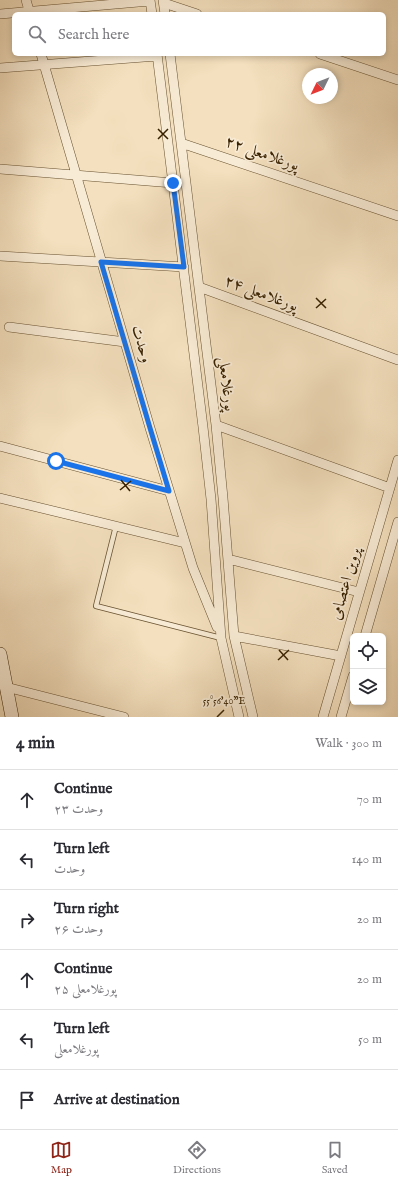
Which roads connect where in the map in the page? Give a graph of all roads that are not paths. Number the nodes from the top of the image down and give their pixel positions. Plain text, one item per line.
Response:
1 (26, 0) edge
2 (150, 1) edge
3 (164, 2) edge
4 (29, 12) edge
5 (38, 12) edge
6 (152, 12) edge
7 (165, 12) edge
8 (192, 12) edge
9 (0, 14) edge
10 (12, 14) edge
11 (42, 56) edge
12 (147, 56) edge
13 (157, 56) edge
14 (170, 56) edge
15 (326, 56) edge
16 (44, 65) junction
17 (0, 68) edge
18 (398, 80) edge
19 (181, 143) junction
20 (0, 169) edge
21 (76, 175) junction
22 (173, 183) junction
23 (398, 216) edge
24 (4, 256) edge
25 (101, 262) junction
26 (184, 267) junction
27 (199, 287) junction
28 (9, 327) dead end
29 (125, 342) junction
30 (398, 360) edge
31 (216, 425) junction
32 (0, 446) edge
33 (398, 460) edge
34 (390, 488) junction
35 (169, 491) junction
36 (0, 498) edge
37 (398, 522) edge
38 (116, 526) junction
39 (185, 543) junction
40 (228, 559) junction
41 (360, 592) junction
42 (366, 633) edge
43 (234, 636) junction
44 (221, 638) junction
45 (0, 654) edge
46 (341, 656) junction
47 (350, 686) edge
48 (6, 687) junction
49 (12, 717) edge
50 (122, 717) edge
51 (240, 717) edge
52 (253, 717) edge
53 (323, 717) edge
54 (341, 717) edge

1 - 4 street
2 - 5 street
2 - 6 street
3 - 7 street
3 - 8 street
9 - 10 street
11 - 16 street, وحدت
12 - 16 street
13 - 22 street, پورغلامعلی
14 - 19 street, پورغلامعلی
15 - 18 street
16 - 17 street
16 - 21 street, وحدت
19 - 23 street, پورغلامعلی ۲۲
19 - 27 street, پورغلامعلی
20 - 21 street
21 - 22 street
21 - 25 street, وحدت
22 - 26 street, پورغلامعلی
24 - 25 street
25 - 26 street
25 - 29 street, وحدت
26 - 44 street, پورغلامعلی
27 - 30 street, پورغلامعلی ۲۴
27 - 31 street, پورغلامعلی
28 - 29 street
29 - 35 street, وحدت
31 - 34 street
31 - 40 street, پورغلامعلی
32 - 35 street
33 - 34 street, پروین اعتصامی
34 - 41 street, پروین اعتصامی
35 - 39 street, وحدت
36 - 38 street
37 - 42 street, پروین اعتصامی
38 - 39 street
38 - 44 lane
39 - 44 street, وحدت
40 - 41 street
40 - 43 street, پورغلامعلی
41 - 46 street, پروین اعتصامی
43 - 46 street
43 - 52 street, پورغلامعلی
44 - 51 street, پورغلامعلی
45 - 48 main road
46 - 53 street, پروین اعتصامی
47 - 54 street
48 - 49 main road
48 - 50 street

